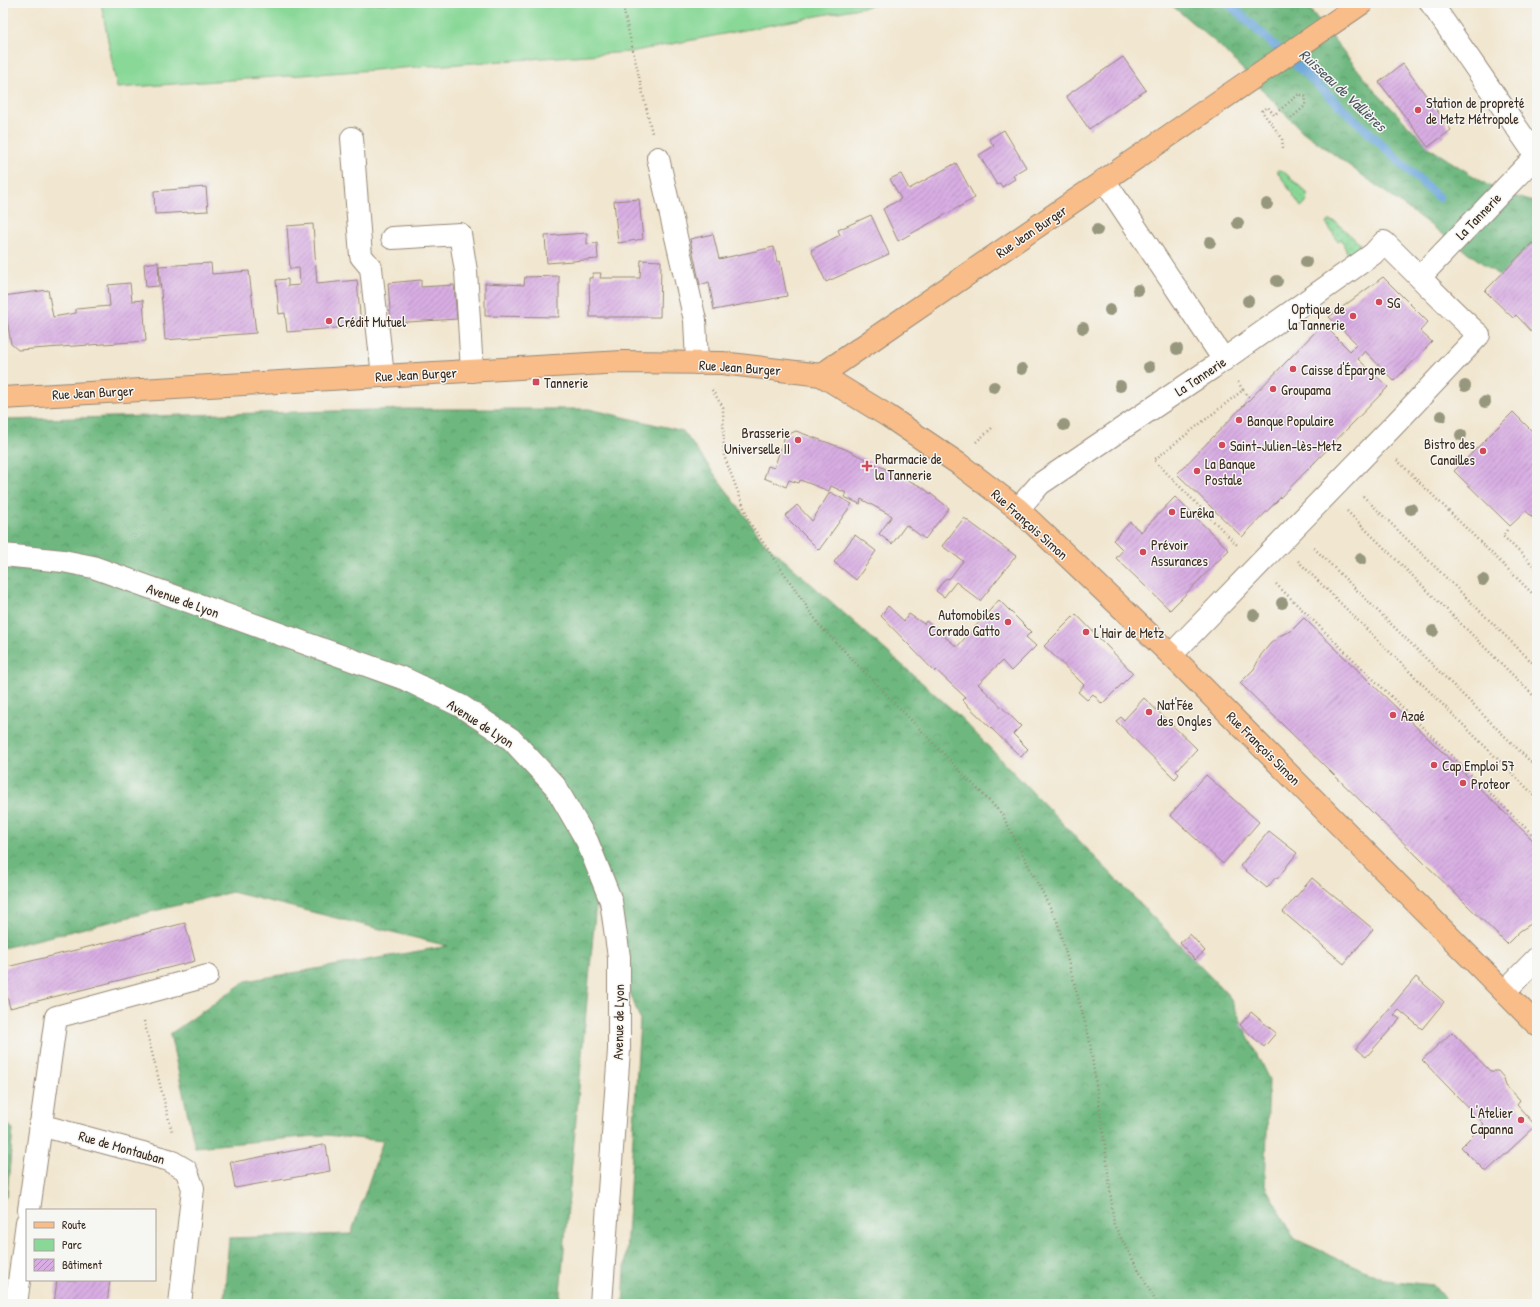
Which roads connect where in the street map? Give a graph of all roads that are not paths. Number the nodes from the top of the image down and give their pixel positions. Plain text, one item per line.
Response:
1 (1362, 3) edge
2 (1431, 3) edge
3 (352, 138) dead end
4 (1537, 157) edge
5 (658, 158) road end
6 (1104, 180) junction
7 (392, 238) dead end
8 (1420, 276) junction
9 (1224, 360) junction
10 (697, 363) junction
11 (472, 371) junction
12 (821, 374) junction
13 (383, 376) junction
14 (3, 398) edge
15 (1018, 509) junction
16 (3, 554) edge
17 (1171, 655) junction
18 (1537, 958) edge
19 (207, 976) dead end
20 (1505, 991) junction
21 (1537, 1025) edge
22 (40, 1125) junction
23 (29, 1209) edge
24 (26, 1229) edge
25 (16, 1304) edge
26 (180, 1304) edge
27 (601, 1304) edge

1 - 6 main road, Rue Jean Burger
2 - 4 street
3 - 13 street
4 - 8 street, La Tannerie
5 - 10 street
6 - 9 street
6 - 12 main road, Rue Jean Burger
7 - 11 street
8 - 9 street, La Tannerie
8 - 17 street
9 - 15 street, La Tannerie
10 - 11 main road, Rue Jean Burger
10 - 12 main road, Rue Jean Burger
11 - 13 main road, Rue Jean Burger
12 - 15 main road, Rue François Simon
13 - 14 main road, Rue Jean Burger
15 - 17 main road, Rue François Simon
16 - 27 street, Avenue de Lyon
17 - 20 main road, Rue François Simon
18 - 20 street
19 - 22 street
20 - 21 main road, Rue François Simon
22 - 23 street
22 - 26 street, Rue de Montauban
24 - 25 street

